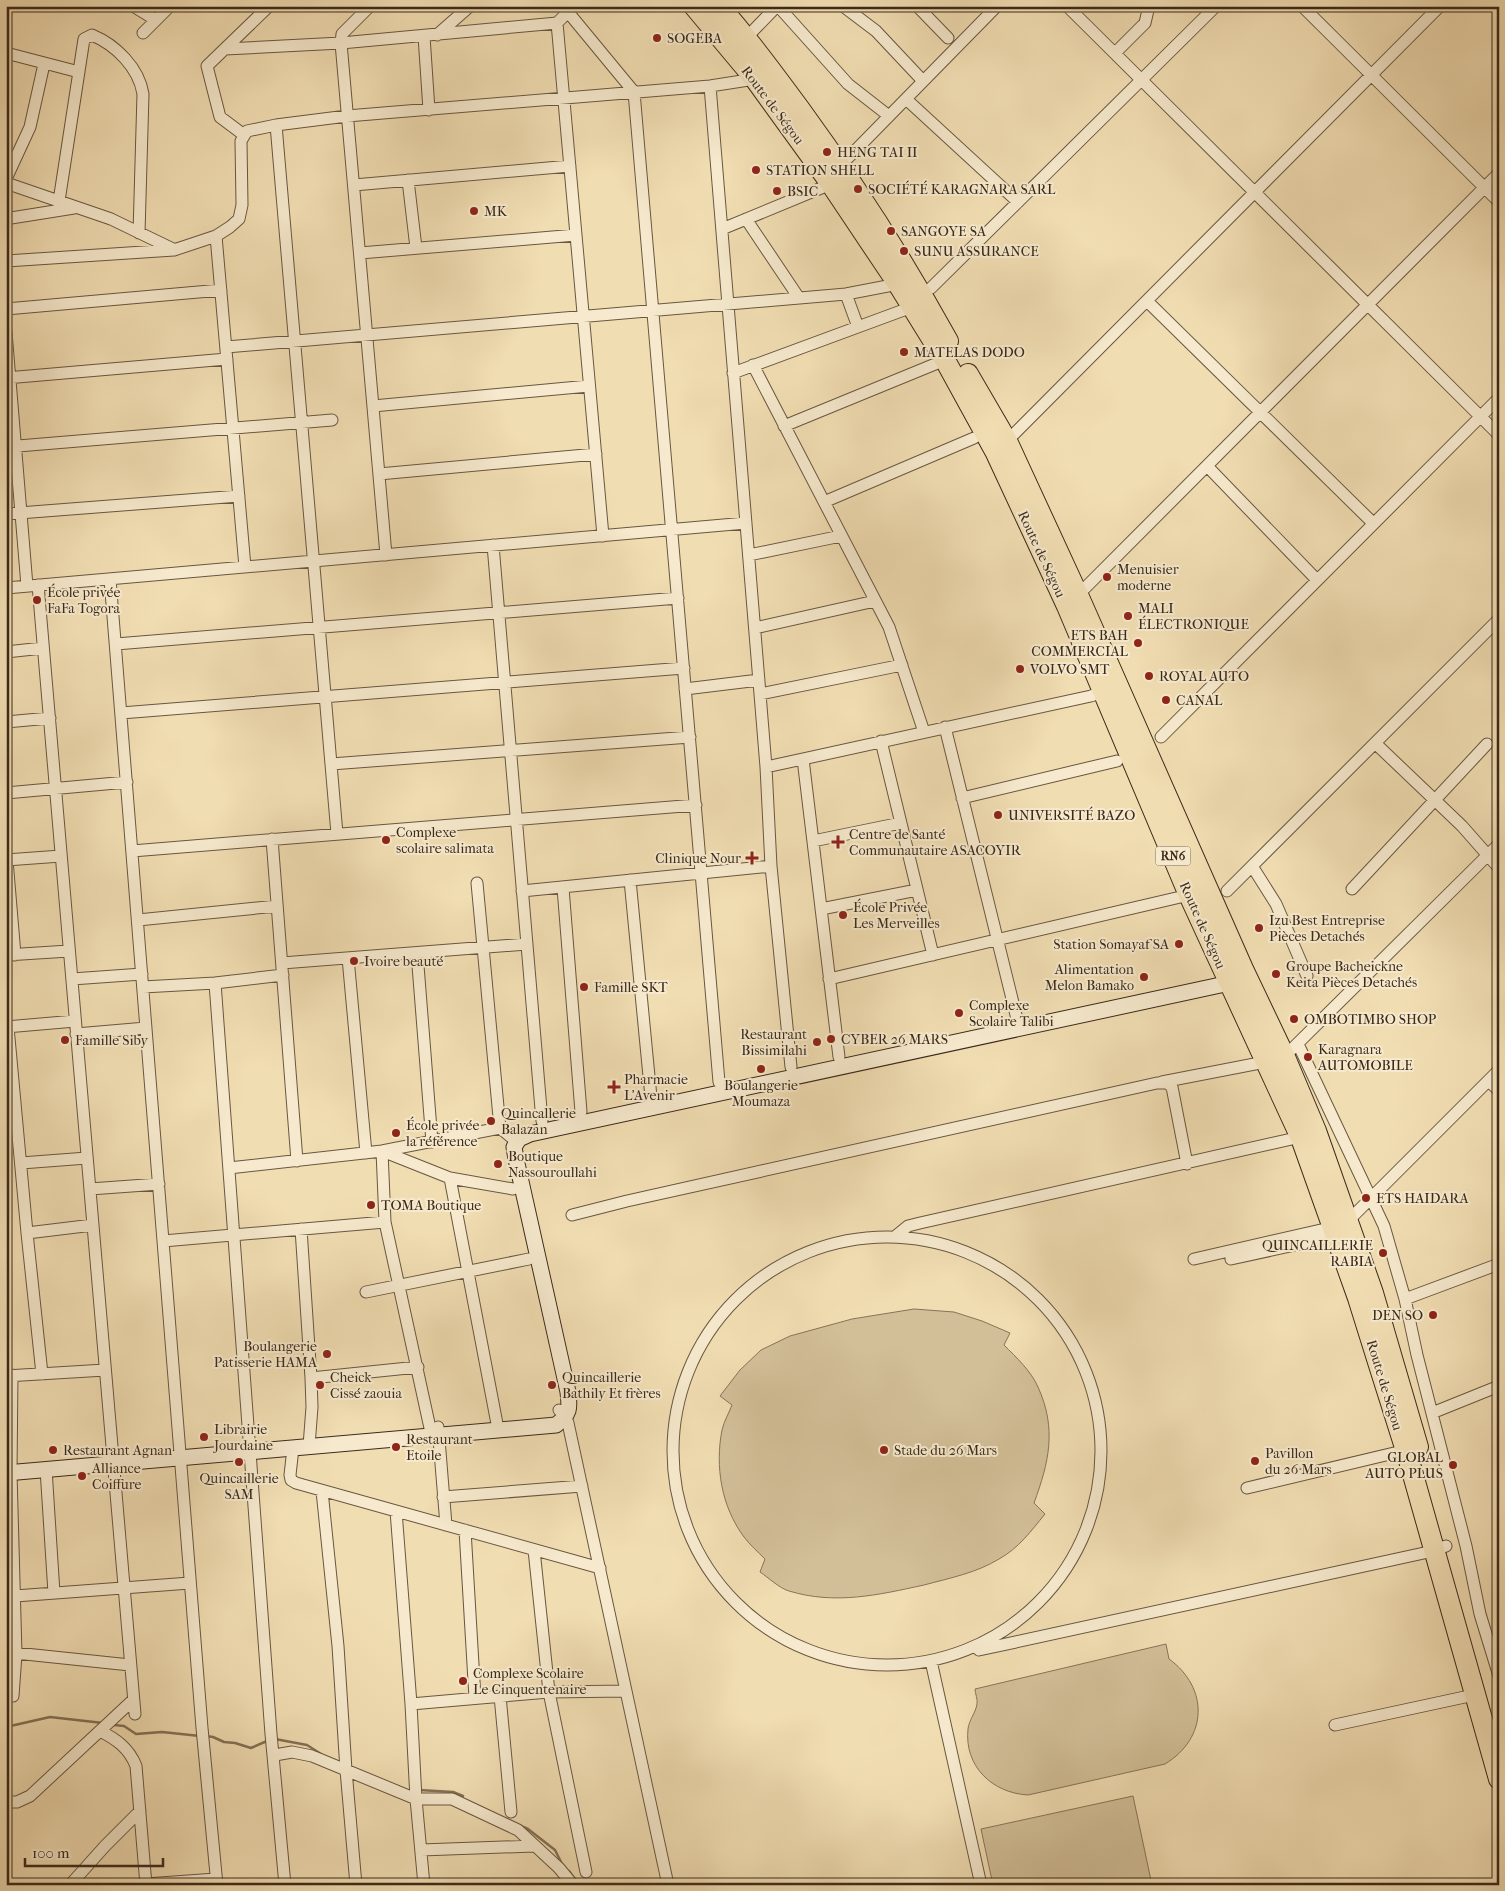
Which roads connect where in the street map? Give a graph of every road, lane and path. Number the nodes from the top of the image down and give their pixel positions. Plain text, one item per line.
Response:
1 (133, 6) edge
2 (170, 6) edge
3 (269, 6) edge
4 (370, 6) edge
5 (470, 6) edge
6 (694, 6) edge
7 (720, 6) edge
8 (777, 6) edge
9 (843, 6) edge
10 (917, 6) edge
11 (997, 6) edge
12 (1067, 6) edge
13 (1145, 6) edge
14 (1216, 6) edge
15 (1302, 6) edge
16 (1440, 6) edge
17 (569, 8) edge
18 (156, 20) junction
19 (557, 23) junction
20 (144, 33) dead end
21 (437, 35) junction
22 (424, 36) junction
23 (747, 37) junction
24 (948, 38) dead end
25 (341, 43) junction
26 (225, 49) junction
27 (1115, 53) junction
28 (6, 54) edge
29 (44, 64) junction
30 (79, 72) junction
31 (1371, 76) junction
32 (755, 79) junction
33 (1142, 80) junction
34 (923, 81) junction
35 (710, 86) junction
36 (634, 92) junction
37 (564, 98) junction
38 (906, 99) junction
39 (429, 110) junction
40 (348, 116) junction
41 (889, 116) junction
42 (276, 124) junction
43 (244, 135) junction
44 (570, 166) junction
45 (841, 166) junction
46 (1499, 173) edge
47 (408, 180) junction
48 (6, 181) edge
49 (831, 184) junction
50 (354, 185) junction
51 (1484, 188) junction
52 (1255, 193) junction
53 (59, 201) junction
54 (1018, 202) junction
55 (1499, 202) edge
56 (77, 207) junction
57 (6, 217) edge
58 (746, 219) junction
59 (722, 229) junction
60 (139, 233) junction
61 (576, 235) junction
62 (216, 236) junction
63 (416, 248) junction
64 (174, 250) junction
65 (360, 253) junction
66 (6, 261) edge
67 (898, 284) junction
68 (930, 288) dead end
69 (221, 290) junction
70 (846, 294) junction
71 (799, 298) junction
72 (1147, 301) junction
73 (728, 304) junction
74 (1368, 305) junction
75 (912, 307) junction
76 (6, 309) edge
77 (653, 310) junction
78 (583, 316) junction
79 (858, 327) junction
80 (6, 332) edge
81 (367, 334) junction
82 (295, 341) junction
83 (227, 353) junction
84 (945, 360) junction
85 (753, 366) junction
86 (734, 373) junction
87 (8, 378) edge
88 (589, 386) junction
89 (1499, 398) edge
90 (373, 406) junction
91 (1261, 412) junction
92 (1480, 417) junction
93 (332, 420) dead end
94 (302, 423) junction
95 (784, 426) junction
96 (234, 428) junction
97 (1499, 436) edge
98 (974, 438) dead end
99 (1007, 441) junction
100 (11, 447) edge
101 (596, 454) junction
102 (1207, 466) junction
103 (379, 474) junction
104 (239, 496) junction
105 (824, 502) junction
106 (21, 513) junction
107 (6, 514) edge
108 (1373, 523) junction
109 (746, 524) junction
110 (672, 530) junction
111 (603, 536) junction
112 (841, 536) junction
113 (493, 545) junction
114 (386, 554) junction
115 (748, 555) junction
116 (314, 561) junction
117 (245, 567) junction
118 (110, 578) junction
119 (1317, 580) junction
120 (33, 585) junction
121 (6, 588) edge
122 (1078, 596) junction
123 (678, 598) junction
124 (875, 601) junction
125 (498, 613) junction
126 (1499, 619) edge
127 (319, 627) junction
128 (754, 628) junction
129 (116, 644) junction
130 (44, 648) junction
131 (6, 652) edge
132 (902, 665) junction
133 (684, 668) junction
134 (759, 680) junction
135 (504, 682) junction
136 (685, 689) junction
137 (1102, 692) junction
138 (760, 694) junction
139 (325, 696) junction
140 (121, 713) junction
141 (50, 718) junction
142 (6, 722) edge
143 (945, 727) junction
144 (924, 732) junction
145 (690, 737) junction
146 (1161, 737) dead end
147 (881, 741) junction
148 (1375, 743) junction
149 (1487, 744) dead end
150 (510, 750) junction
151 (803, 759) junction
152 (1117, 761) dead end
153 (331, 764) junction
154 (766, 767) junction
155 (127, 782) junction
156 (56, 788) junction
157 (6, 792) edge
158 (962, 798) junction
159 (1435, 800) junction
160 (696, 805) junction
161 (516, 820) junction
162 (901, 823) junction
163 (337, 834) junction
164 (272, 840) junction
165 (813, 841) junction
166 (1499, 844) edge
167 (132, 851) junction
168 (1487, 855) junction
169 (61, 856) junction
170 (7, 860) edge
171 (771, 866) junction
172 (1252, 866) junction
173 (1499, 868) edge
174 (701, 872) junction
175 (630, 880) junction
176 (477, 883) dead end
177 (563, 888) junction
178 (1352, 889) dead end
179 (917, 890) junction
180 (522, 891) junction
181 (1227, 891) dead end
182 (1190, 895) junction
183 (277, 906) junction
184 (821, 909) junction
185 (138, 920) junction
186 (997, 940) junction
187 (526, 944) junction
188 (484, 948) junction
189 (69, 951) junction
190 (417, 953) junction
191 (10, 955) edge
192 (933, 955) junction
193 (348, 958) junction
194 (282, 962) junction
195 (142, 974) junction
196 (283, 975) junction
197 (1307, 976) dead end
198 (1236, 977) junction
199 (829, 979) junction
200 (72, 980) junction
201 (215, 983) junction
202 (143, 987) junction
203 (1017, 1020) junction
204 (75, 1022) junction
205 (7, 1027) edge
206 (146, 1028) junction
207 (76, 1034) junction
208 (1291, 1049) junction
209 (839, 1057) junction
210 (1265, 1062) junction
211 (791, 1067) junction
212 (1499, 1070) edge
213 (1488, 1081) junction
214 (719, 1082) junction
215 (1158, 1083) junction
216 (1499, 1091) edge
217 (651, 1097) junction
218 (581, 1112) junction
219 (542, 1121) junction
220 (508, 1135) junction
221 (1309, 1135) junction
222 (432, 1142) junction
223 (382, 1152) junction
224 (366, 1153) junction
225 (87, 1158) junction
226 (297, 1161) junction
227 (21, 1162) junction
228 (1187, 1164) junction
229 (229, 1168) junction
230 (450, 1178) junction
231 (159, 1184) junction
232 (90, 1189) junction
233 (513, 1189) junction
234 (1372, 1198) junction
235 (572, 1215) dead end
236 (385, 1222) junction
237 (93, 1225) junction
238 (301, 1229) junction
239 (1342, 1229) junction
240 (26, 1233) junction
241 (897, 1235) junction
242 (234, 1236) junction
243 (163, 1242) junction
244 (529, 1259) junction
245 (1195, 1262) dead end
246 (1499, 1264) edge
247 (468, 1271) junction
248 (400, 1285) junction
249 (366, 1292) dead end
250 (1405, 1299) junction
251 (418, 1367) junction
252 (105, 1370) junction
253 (42, 1374) junction
254 (9, 1375) edge
255 (311, 1378) junction
256 (1499, 1386) edge
257 (563, 1413) junction
258 (1432, 1413) junction
259 (497, 1426) junction
260 (436, 1430) junction
261 (309, 1442) junction
262 (250, 1447) junction
263 (293, 1448) junction
264 (1413, 1452) junction
265 (180, 1453) junction
266 (113, 1459) junction
267 (9, 1468) edge
268 (46, 1470) junction
269 (582, 1486) junction
270 (322, 1491) junction
271 (1248, 1491) dead end
272 (443, 1497) junction
273 (396, 1512) junction
274 (446, 1525) junction
275 (465, 1530) junction
276 (10, 1544) edge
277 (1440, 1548) junction
278 (534, 1550) junction
279 (600, 1568) junction
280 (190, 1583) junction
281 (124, 1588) junction
282 (54, 1593) junction
283 (15, 1596) junction
284 (11, 1653) edge
285 (946, 1657) junction
286 (932, 1660) junction
287 (130, 1665) junction
288 (1499, 1676) edge
289 (626, 1691) junction
290 (549, 1692) junction
291 (1474, 1695) junction
292 (13, 1696) dead end
293 (500, 1696) junction
294 (475, 1698) junction
295 (133, 1700) junction
296 (411, 1704) junction
297 (135, 1714) dead end
298 (1335, 1726) dead end
299 (103, 1728) junction
300 (1499, 1743) edge
301 (274, 1751) junction
302 (346, 1770) junction
303 (1499, 1780) edge
304 (416, 1799) junction
305 (6, 1802) edge
306 (140, 1810) junction
307 (511, 1812) dead end
308 (534, 1846) junction
309 (421, 1850) junction
310 (586, 1872) dead end
311 (216, 1882) edge
312 (70, 1885) edge
313 (146, 1885) edge
314 (285, 1885) edge
315 (356, 1885) edge
316 (424, 1885) edge
317 (573, 1885) edge
318 (668, 1885) edge
319 (980, 1885) edge

1 - 18 street
2 - 18 street
3 - 26 street
4 - 25 street
5 - 21 street
6 - 32 highway, Route de Ségou / RN6
7 - 23 highway, Route de Ségou / RN6
8 - 23 street
8 - 41 street
9 - 34 street
10 - 24 street
11 - 34 street
12 - 27 street
13 - 27 street
14 - 33 street
15 - 31 street
16 - 31 street
17 - 19 street
17 - 36 street
18 - 20 street
19 - 21 street
19 - 37 street
21 - 22 street
22 - 25 street
22 - 39 street
23 - 45 highway, Route de Ségou / RN6
25 - 26 street
25 - 40 street
26 - 43 street
27 - 33 street
28 - 29 street
29 - 30 street
29 - 48 street
30 - 53 street
30 - 60 street
31 - 51 street
31 - 52 street
32 - 35 street
32 - 49 highway, Route de Ségou / RN6
33 - 52 street
33 - 54 street
34 - 38 street
35 - 36 street
35 - 59 street
36 - 37 street
36 - 77 street
37 - 39 street
37 - 44 street
38 - 41 street
38 - 54 street
39 - 40 street
40 - 42 street
40 - 50 street
41 - 45 street
42 - 43 street
42 - 82 street
43 - 62 street
44 - 47 street
44 - 61 street
45 - 99 highway, Route de Ségou / RN6
46 - 51 street
47 - 50 street
47 - 63 street
48 - 53 street
49 - 58 street
49 - 67 highway, Route de Ségou / RN6
50 - 65 street
51 - 55 street
51 - 74 street
52 - 72 street
52 - 74 street
53 - 56 street
54 - 68 street
56 - 57 street
56 - 60 street
58 - 59 street
58 - 71 street
59 - 73 street
60 - 64 street
61 - 63 street
61 - 78 street
62 - 64 street
62 - 69 street
63 - 65 street
64 - 66 street
65 - 81 street
67 - 70 street
67 - 75 highway, Route de Ségou / RN6
69 - 76 street
69 - 83 street
70 - 71 street
70 - 79 street
71 - 73 street
72 - 91 street
72 - 99 street
73 - 77 street
73 - 86 street
74 - 91 street
74 - 92 street
75 - 79 street
75 - 84 highway, Route de Ségou / RN6
77 - 78 street
77 - 110 street
78 - 81 street
78 - 88 street
79 - 85 street
80 - 87 street
81 - 82 street
81 - 90 street
82 - 83 street
82 - 94 street
83 - 87 street
83 - 96 street
84 - 95 street
84 - 137 highway, Route de Ségou / RN6
85 - 86 street
85 - 95 street
86 - 109 street
87 - 100 street
88 - 90 street
88 - 101 street
89 - 92 street
90 - 103 street
91 - 102 street
91 - 108 street
92 - 97 street
92 - 108 street
93 - 94 street
94 - 96 street
94 - 116 street
95 - 105 street
96 - 100 street
96 - 104 street
98 - 105 street
99 - 122 highway, Route de Ségou / RN6
100 - 106 street
101 - 103 street
101 - 111 street
102 - 119 street
102 - 122 street
103 - 114 street
104 - 106 street
104 - 117 street
105 - 112 street
106 - 107 street
106 - 120 street
108 - 119 street
109 - 110 street
109 - 115 street
110 - 111 street
110 - 123 street
111 - 113 street
112 - 115 street
112 - 124 street
113 - 114 street
113 - 125 street
114 - 116 street
115 - 128 street
116 - 117 street
116 - 127 street
117 - 118 street
118 - 120 street
118 - 129 street
119 - 146 street
120 - 121 street
120 - 130 street
122 - 198 highway, Route de Ségou / RN6
123 - 125 street
123 - 133 street
124 - 128 street
124 - 132 street
125 - 127 street
125 - 135 street
126 - 148 street
127 - 129 street
127 - 139 street
128 - 134 street
129 - 140 street
130 - 131 street
130 - 141 street
132 - 138 street
132 - 144 street
133 - 135 street
133 - 136 street
134 - 136 street
134 - 138 street
135 - 139 street
135 - 150 street
136 - 145 street
137 - 143 street
137 - 182 highway, Route de Ségou / RN6
138 - 154 street
139 - 140 street
139 - 153 street
140 - 155 street
141 - 142 street
141 - 156 street
143 - 144 street
143 - 158 street
144 - 147 street
145 - 150 street
145 - 160 street
147 - 151 street
147 - 162 street
148 - 159 street
148 - 172 street
149 - 159 street
150 - 153 street
150 - 161 street
151 - 154 street
151 - 165 street
152 - 158 street
153 - 163 street
154 - 171 street
155 - 156 street
155 - 167 street
156 - 157 street
156 - 169 street
158 - 186 street
159 - 168 street
159 - 178 street
160 - 161 street
160 - 174 street
161 - 163 street
161 - 180 street
162 - 165 street
162 - 179 street
163 - 164 street
164 - 167 street
164 - 183 street
165 - 184 street
166 - 168 street
167 - 185 street
168 - 173 street
168 - 208 street
169 - 170 street
169 - 189 street
170 - 191 street
171 - 174 street
171 - 211 street
172 - 181 street
172 - 197 street
174 - 175 street
174 - 214 street
175 - 177 street
175 - 217 street
176 - 188 street
177 - 180 street
177 - 218 street
179 - 184 street
179 - 192 street
180 - 187 street
182 - 186 street
182 - 198 highway, Route de Ségou / RN6
183 - 185 street
183 - 194 street
184 - 199 street
185 - 195 street
186 - 192 street
186 - 203 street
187 - 188 street
187 - 219 street
188 - 190 street
188 - 220 street
189 - 191 street
189 - 200 street
190 - 193 street
190 - 222 street
192 - 199 street
193 - 194 street
193 - 224 street
194 - 196 street
195 - 200 street
195 - 202 street
196 - 201 street
196 - 226 street
198 - 203 street
198 - 208 highway, Route de Ségou / RN6
198 - 210 highway, Route de Ségou / RN6
198 - 220 street
199 - 209 street
200 - 204 street
201 - 202 street
201 - 229 street
202 - 206 street
203 - 209 street
204 - 205 street
204 - 207 street
205 - 227 street
206 - 207 street
206 - 231 street
207 - 225 street
208 - 221 highway, Route de Ségou / RN6
208 - 234 street
209 - 211 street
210 - 215 street
210 - 221 highway, Route de Ségou / RN6
211 - 214 street
212 - 213 street
213 - 216 street
213 - 234 street
214 - 217 street
215 - 228 street
215 - 235 street
217 - 218 street
218 - 219 street
219 - 220 street
220 - 222 street
220 - 233 street
220 - 257 street
221 - 228 street
221 - 239 highway, Route de Ségou / RN6
222 - 223 street
223 - 224 street
223 - 230 street
223 - 236 street
224 - 226 street
225 - 227 street
225 - 232 street
226 - 229 street
227 - 240 street
228 - 241 street
229 - 242 street
230 - 233 street
230 - 247 street
231 - 232 street
231 - 243 street
232 - 237 street
233 - 244 street
234 - 239 street
234 - 250 street
236 - 238 street
236 - 248 street
237 - 240 street
237 - 252 street
238 - 242 street
238 - 255 street
239 - 245 street
239 - 264 highway, Route de Ségou / RN6
240 - 253 street
241 - 285 street
241 - 286 street
242 - 243 street
242 - 262 street
243 - 265 street
244 - 247 street
244 - 257 street
246 - 250 street
247 - 248 street
247 - 259 street
248 - 249 street
248 - 251 street
250 - 258 street
251 - 255 street
251 - 260 street
252 - 253 street
252 - 266 street
253 - 254 street
254 - 267 street
255 - 261 street
256 - 258 street
257 - 259 street
257 - 269 street
258 - 288 street
259 - 260 street
260 - 261 street
260 - 272 street
261 - 262 street
261 - 263 street
262 - 263 street
262 - 265 street
262 - 301 street
263 - 270 street
264 - 271 street
264 - 277 highway, Route de Ségou / RN6
265 - 266 street
265 - 280 street
266 - 267 street
266 - 268 street
266 - 281 street
267 - 268 street
267 - 276 street
268 - 282 street
269 - 272 street
269 - 279 street
270 - 273 street
270 - 302 street
272 - 274 street
273 - 274 street
273 - 296 street
274 - 275 street
275 - 278 street
275 - 294 street
276 - 283 street
277 - 285 street
277 - 291 highway, Route de Ségou / RN6
277 - 300 highway, Route de Ségou / RN6
278 - 279 street
278 - 290 street
279 - 289 street
280 - 281 street
280 - 311 street
281 - 282 street
281 - 287 street
282 - 283 street
283 - 284 street
284 - 287 street
284 - 292 street
285 - 286 street
286 - 319 street
287 - 295 street
289 - 290 street
289 - 318 street
290 - 293 street
290 - 310 street
291 - 298 street
291 - 303 highway, Route de Ségou / RN6
293 - 294 street
293 - 307 street
294 - 296 street
295 - 297 street
295 - 299 street
296 - 304 street
299 - 305 street
299 - 306 street
301 - 302 street
301 - 314 street
302 - 304 street
302 - 315 street
304 - 308 street
304 - 309 street
306 - 312 street
306 - 313 street
308 - 309 street
308 - 317 street
309 - 316 street
311 - 313 street

